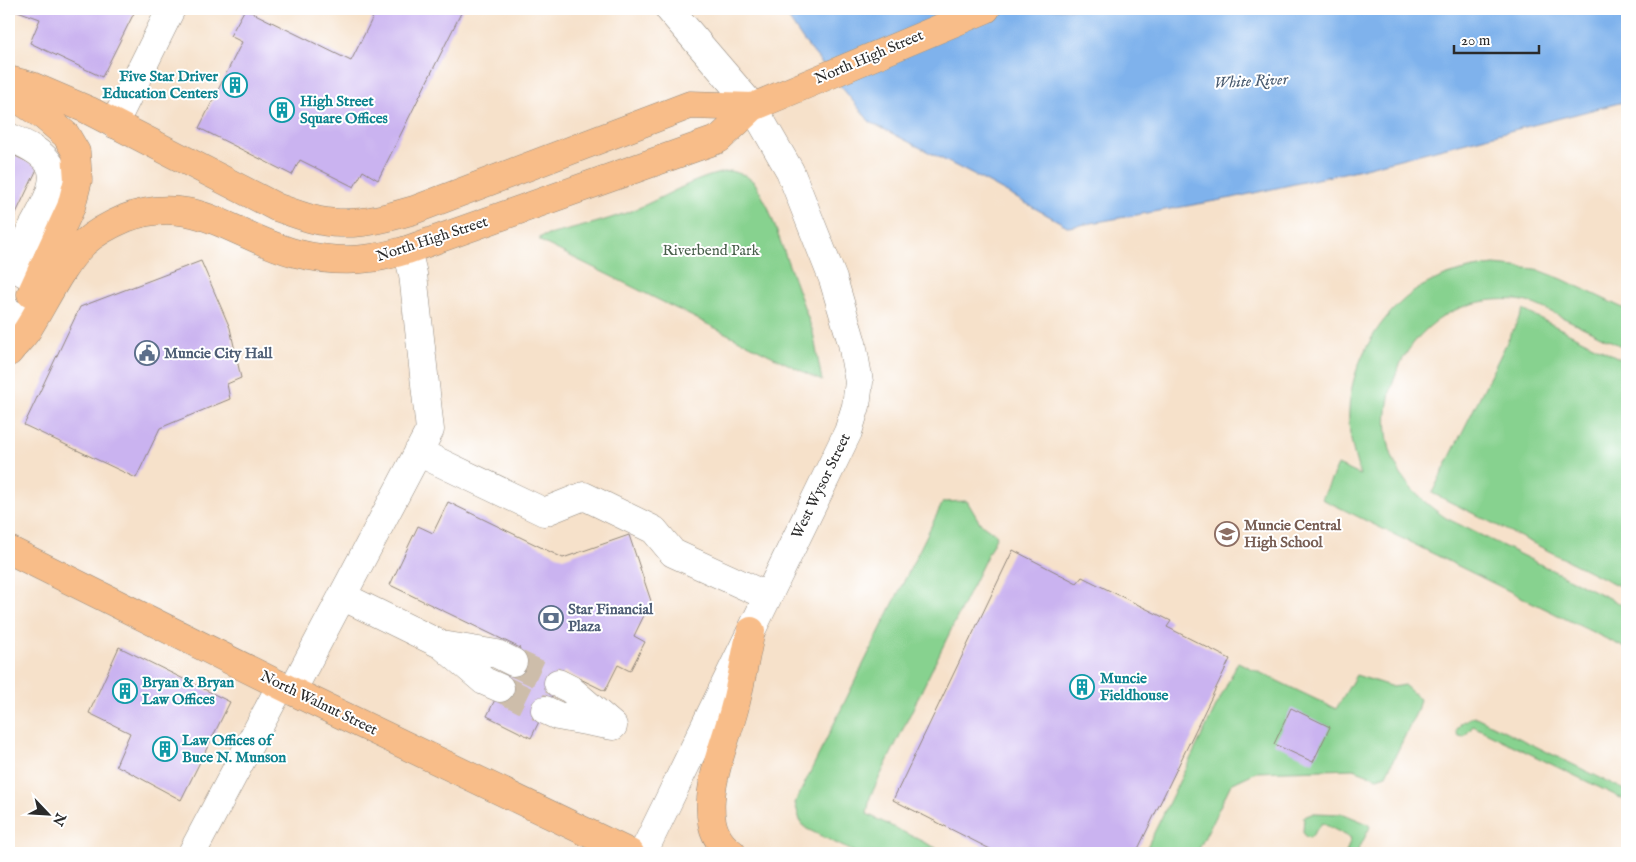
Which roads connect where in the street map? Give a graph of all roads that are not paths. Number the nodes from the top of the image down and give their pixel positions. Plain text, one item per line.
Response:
1 (171, 9) edge
2 (669, 9) edge
3 (986, 9) edge
4 (9, 80) edge
5 (9, 87) edge
6 (753, 107) junction
7 (114, 124) junction
8 (9, 137) edge
9 (407, 250) junction
10 (21, 271) edge
11 (12, 324) edge
12 (9, 352) edge
13 (418, 452) junction
14 (9, 550) edge
15 (342, 596) junction
16 (767, 596) junction
17 (751, 631) junction
18 (442, 645) junction
19 (513, 662) tunnel mouth
20 (558, 683) tunnel mouth
21 (286, 688) junction
22 (500, 688) tunnel mouth
23 (545, 710) tunnel mouth
24 (192, 853) edge
25 (630, 853) edge
26 (643, 853) edge
27 (732, 853) edge

1 - 7 street
2 - 6 street, West Wysor Street
3 - 6 main road, North High Street
4 - 7 main road, North High Street
5 - 10 main road
6 - 7 main road, North High Street
6 - 9 main road, North High Street
6 - 16 street, West Wysor Street
8 - 10 street
9 - 12 main road, North High Street
9 - 13 street
10 - 11 main road
13 - 15 street
13 - 16 street
14 - 21 main road, North Walnut Street
15 - 18 street
15 - 21 street
16 - 17 street, West Wysor Street
17 - 26 street, West Wysor Street
17 - 27 main road
18 - 19 street
18 - 22 street
20 - 23 street
21 - 24 street
21 - 25 main road, North Walnut Street

